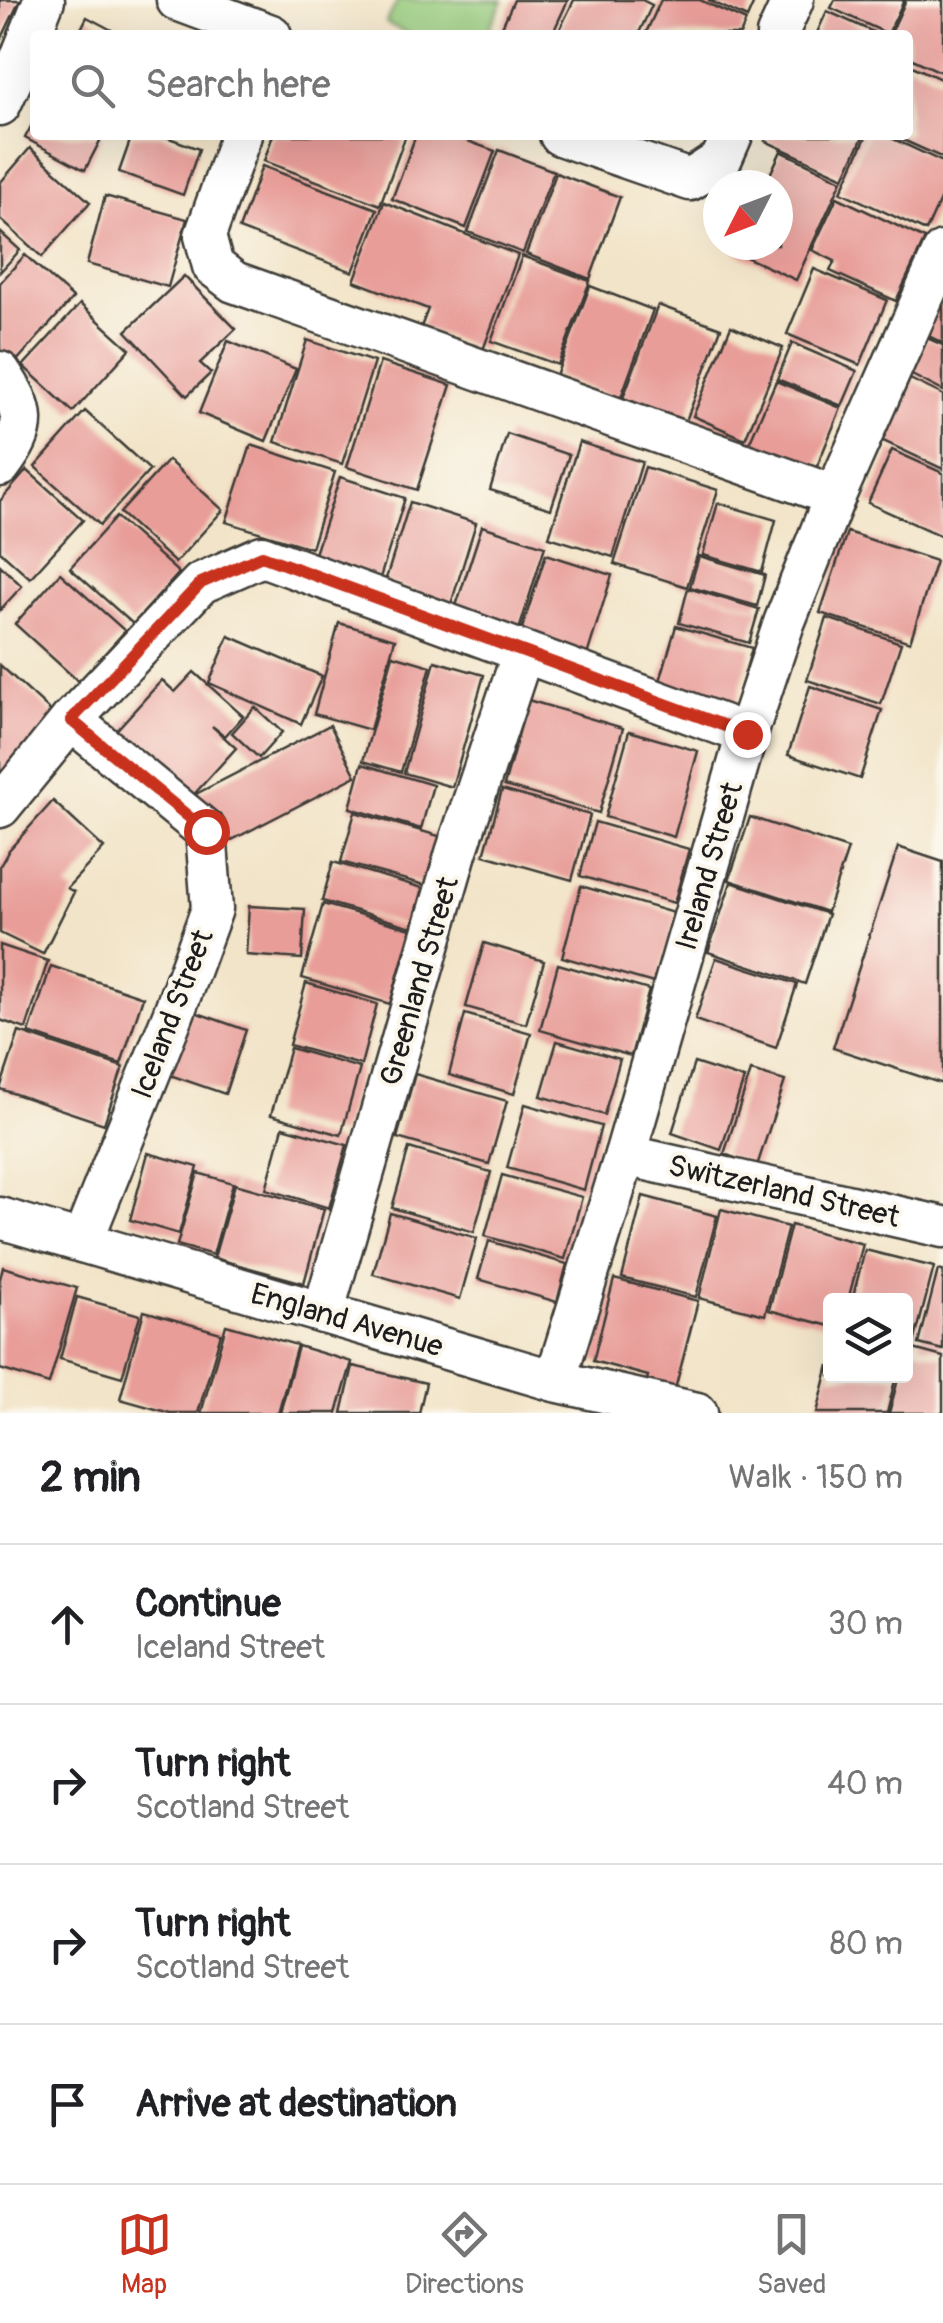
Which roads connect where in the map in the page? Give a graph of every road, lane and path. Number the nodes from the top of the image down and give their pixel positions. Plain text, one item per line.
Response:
1 (44, 0) edge
2 (177, 0) edge
3 (793, 0) edge
4 (32, 30) edge
5 (258, 30) edge
6 (779, 30) edge
7 (30, 35) edge
8 (0, 104) edge
9 (238, 140) edge
10 (574, 140) edge
11 (730, 140) edge
12 (943, 252) edge
13 (0, 372) edge
14 (0, 466) edge
15 (835, 496) junction
16 (523, 652) junction
17 (71, 720) junction
18 (747, 734) junction
19 (0, 807) edge
20 (625, 1155) junction
21 (0, 1218) edge
22 (943, 1227) edge
23 (82, 1242) junction
24 (323, 1313) junction
25 (555, 1380) junction
26 (697, 1413) edge

1 - 4 street
2 - 5 street
3 - 6 street
7 - 8 street
9 - 15 street
10 - 11 street
12 - 15 street, Ireland Street
13 - 14 street
15 - 18 street, Ireland Street
16 - 17 street
16 - 18 street
16 - 24 street, Greenland Street
17 - 19 street
17 - 23 street, Iceland Street
18 - 20 street, Ireland Street
20 - 22 street, Switzerland Street
20 - 25 street, Ireland Street
21 - 23 street, England Avenue
23 - 24 street, England Avenue
24 - 25 street, England Avenue
25 - 26 street, England Avenue

